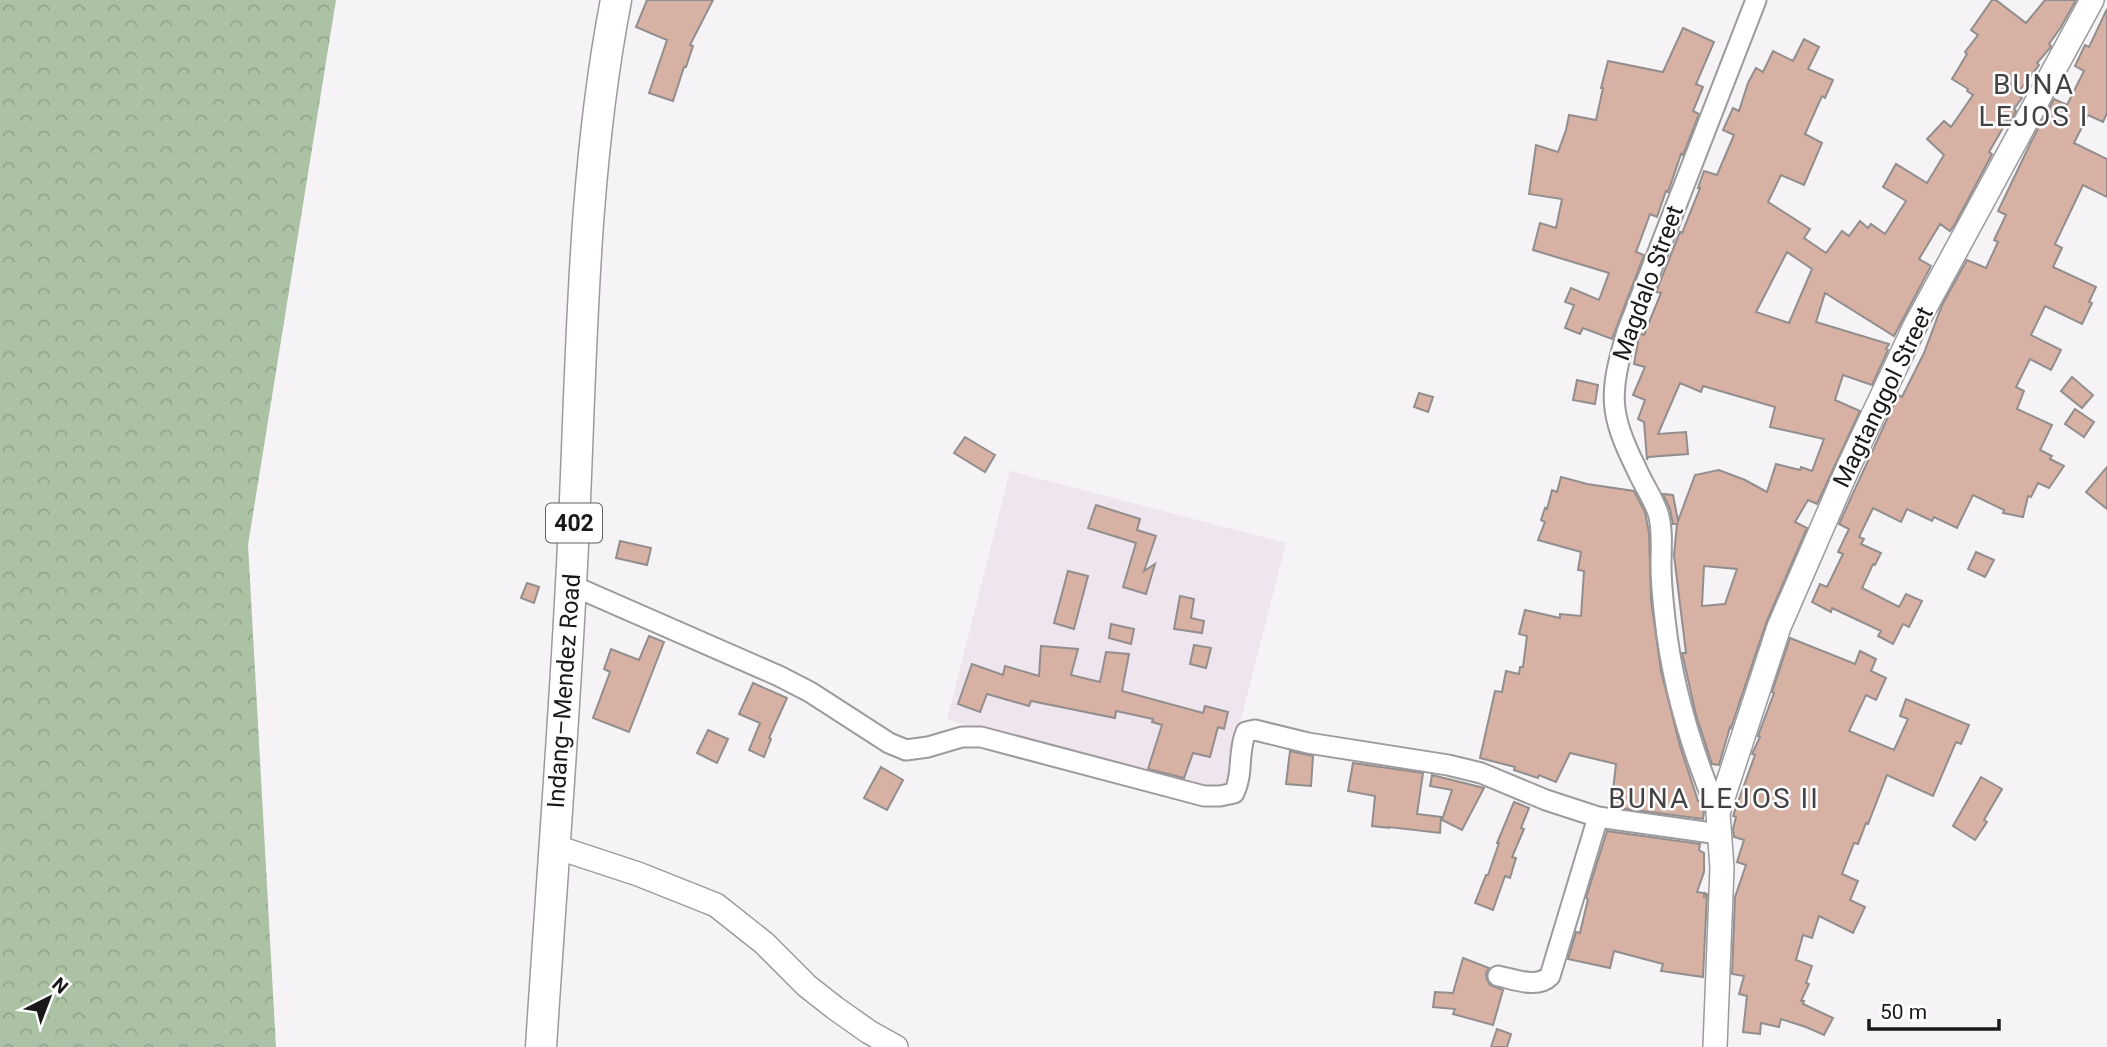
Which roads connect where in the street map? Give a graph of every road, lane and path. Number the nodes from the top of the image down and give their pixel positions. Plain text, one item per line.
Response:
1 (616, 0) edge
2 (1756, 0) edge
3 (2092, 0) edge
4 (571, 585) junction
5 (1598, 817) junction
6 (1719, 824) junction
7 (553, 846) junction
8 (1498, 975) dead end
9 (541, 1047) edge
10 (896, 1047) edge
11 (1714, 1047) edge

1 - 4 main road, Indang–Mendez Road / 402
2 - 6 street, Magdalo Street
3 - 6 street, Magtanggol Street
4 - 5 street
4 - 7 main road, Indang–Mendez Road / 402
5 - 6 street
5 - 8 street
6 - 11 street
7 - 9 main road, Indang–Mendez Road / 402
7 - 10 street

